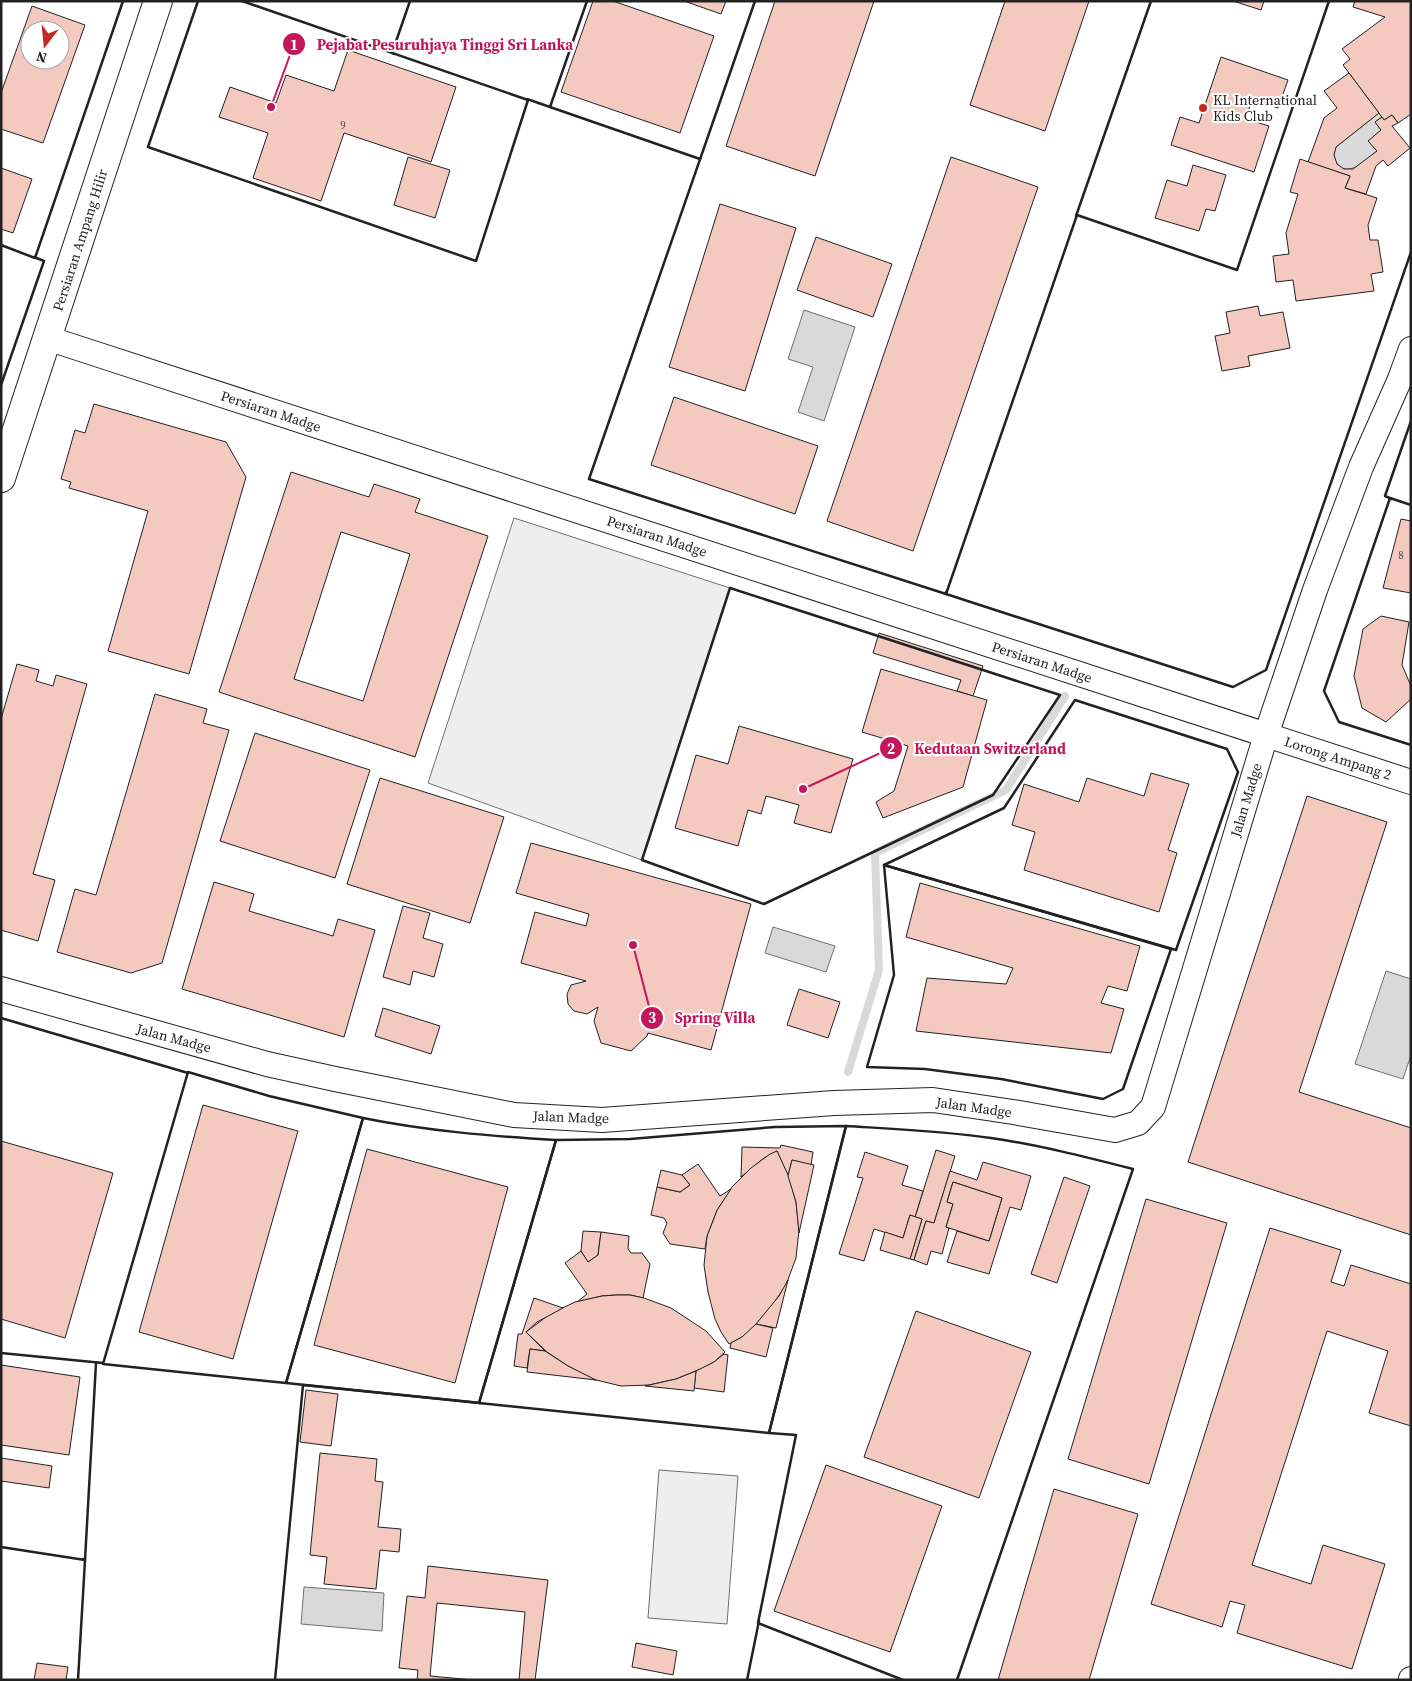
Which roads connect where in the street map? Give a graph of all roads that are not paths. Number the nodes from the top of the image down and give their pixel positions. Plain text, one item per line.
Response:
1 (158, 1) edge
2 (47, 338) junction
3 (1411, 349) edge
4 (1, 478) edge
5 (1266, 735) junction
6 (1411, 782) edge
7 (1, 989) edge

1 - 2 street, Persiaran Ampang Hilir
2 - 4 street, Persiaran Ampang Hilir
2 - 5 street, Persiaran Madge
3 - 5 street, Jalan Madge
5 - 6 street, Lorong Ampang 2
5 - 7 street, Jalan Madge

